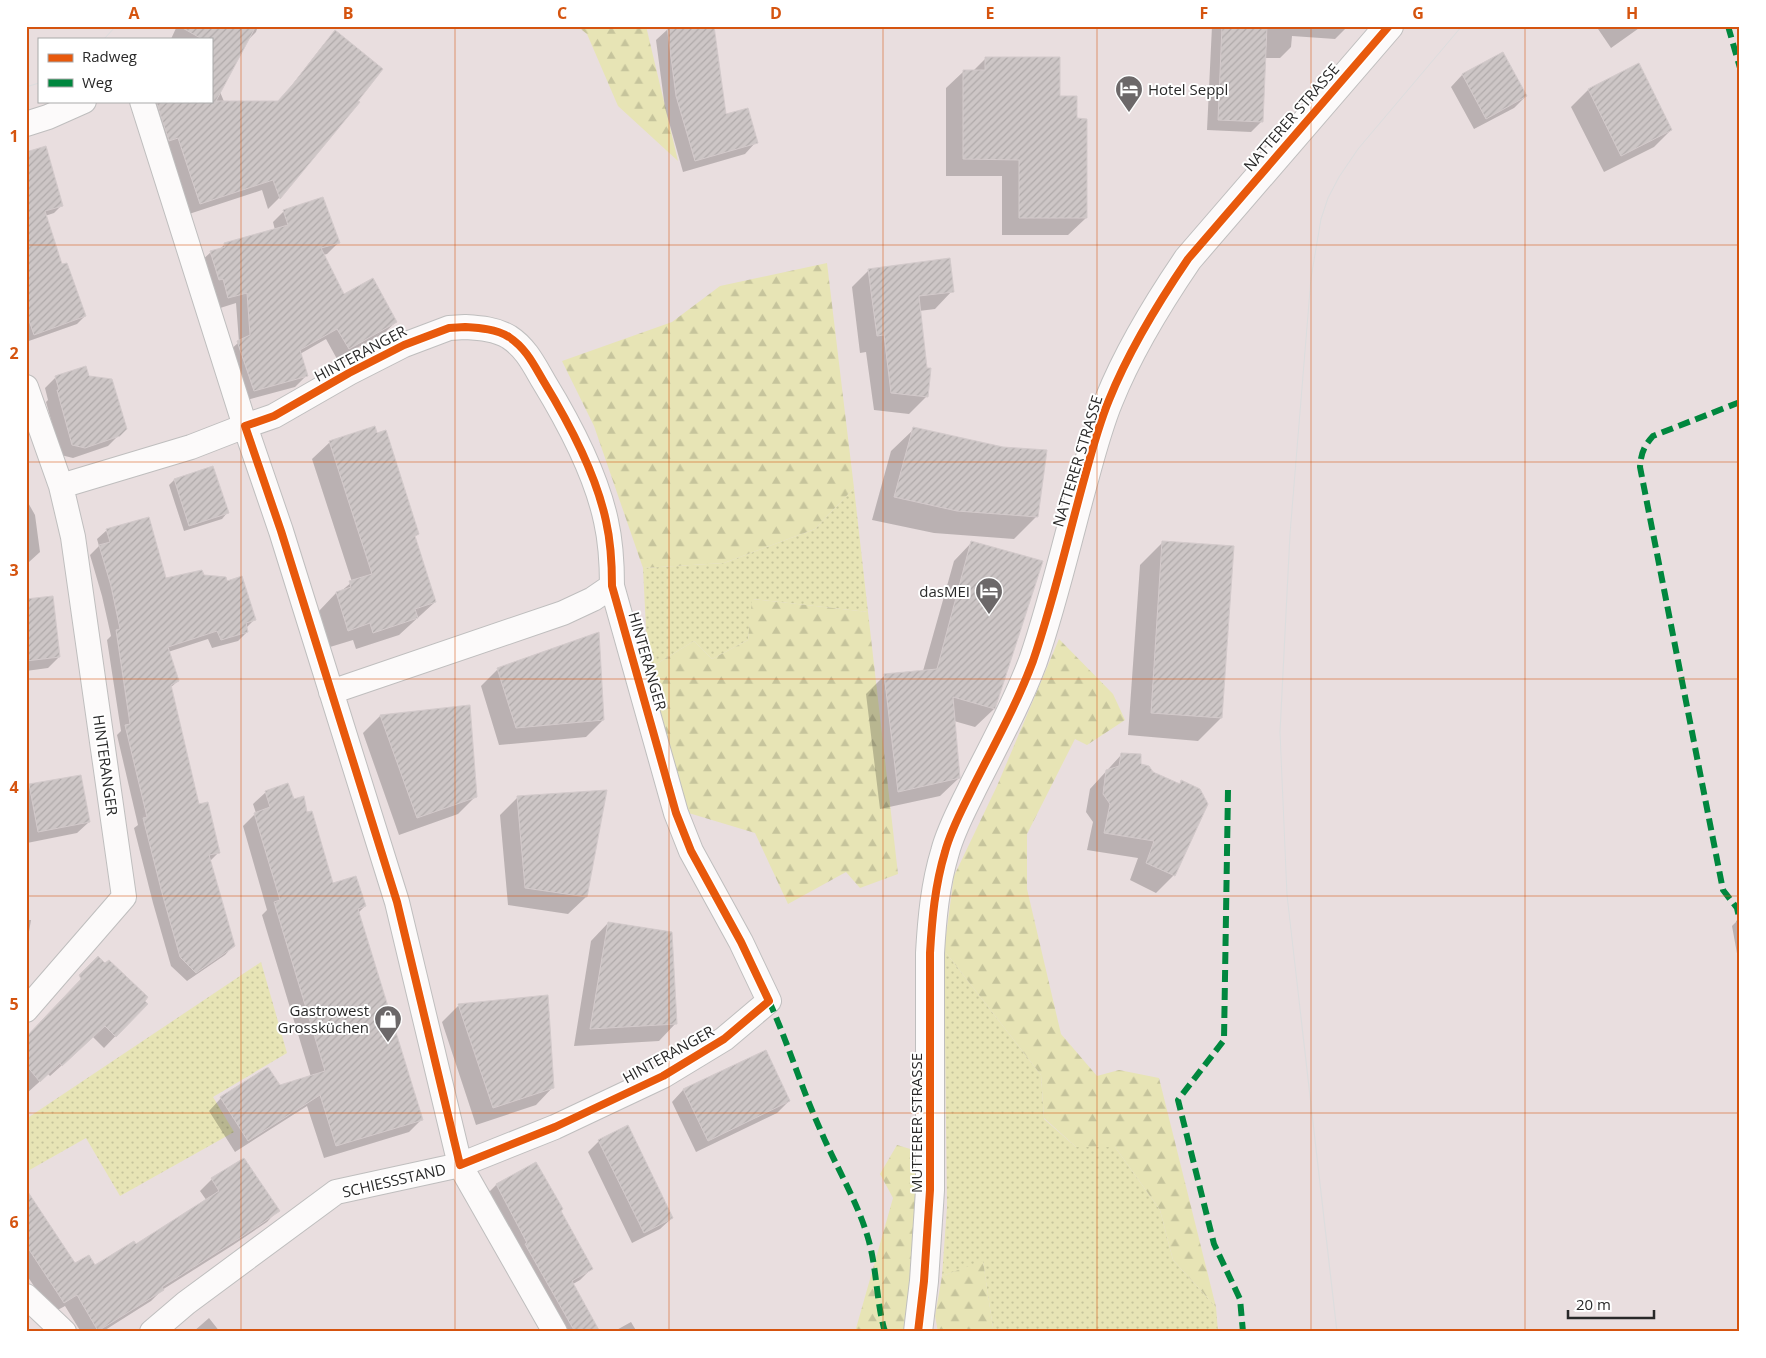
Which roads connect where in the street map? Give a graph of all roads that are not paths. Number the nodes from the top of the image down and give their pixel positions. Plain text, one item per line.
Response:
1 (1389, 26) edge
2 (82, 102) edge
3 (142, 102) edge
4 (26, 124) edge
5 (26, 387) edge
6 (245, 426) junction
7 (61, 486) junction
8 (612, 586) junction
9 (331, 692) junction
10 (933, 914) joint
11 (26, 1010) edge
12 (460, 1165) junction
13 (26, 1296) edge
14 (64, 1332) edge
15 (152, 1332) edge
16 (555, 1332) edge
17 (918, 1332) edge

1 - 10 street, NATTERER STRASSE
2 - 4 street
3 - 6 street
5 - 7 street, HINTERANGER
6 - 7 street, HINTERANGER
6 - 8 street, HINTERANGER
6 - 9 street
7 - 11 street, HINTERANGER
8 - 9 street
8 - 12 street, HINTERANGER
9 - 12 street
10 - 17 street, MUTTERER STRASSE
12 - 15 street, SCHIESSSTAND
12 - 16 street, SCHIESSSTAND
13 - 14 street

